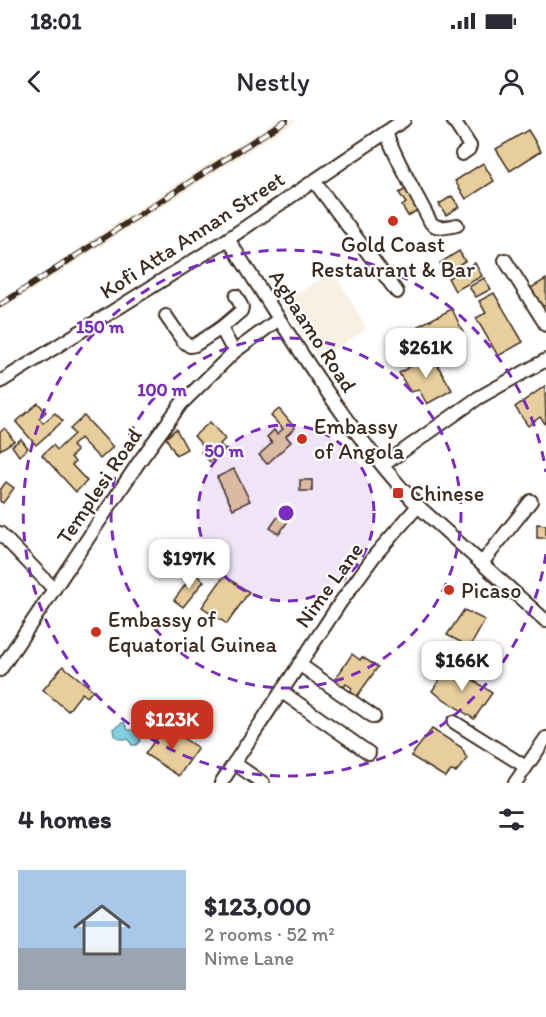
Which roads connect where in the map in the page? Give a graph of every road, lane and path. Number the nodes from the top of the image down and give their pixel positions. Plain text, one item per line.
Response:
1 (404, 120) edge
2 (453, 120) edge
3 (386, 132) junction
4 (462, 154) dead end
5 (314, 181) junction
6 (457, 225) dead end
7 (228, 239) junction
8 (505, 260) dead end
9 (397, 292) dead end
10 (236, 296) dead end
11 (166, 316) dead end
12 (279, 319) junction
13 (546, 325) edge
14 (220, 328) junction
15 (234, 352) junction
16 (546, 360) edge
17 (0, 382) edge
18 (383, 465) junction
19 (531, 501) dead end
20 (418, 506) junction
21 (0, 533) edge
22 (482, 563) junction
23 (54, 589) junction
24 (546, 621) edge
25 (299, 664) junction
26 (0, 670) edge
27 (282, 692) junction
28 (374, 717) dead end
29 (454, 722) dead end
30 (546, 738) edge
31 (369, 753) dead end
32 (234, 763) junction
33 (526, 767) junction
34 (221, 783) edge
35 (263, 783) edge
36 (515, 783) edge

1 - 3 street, Kofi Atta Annan Street
2 - 4 street
3 - 5 street, Kofi Atta Annan Street
3 - 6 street
5 - 7 street, Kofi Atta Annan Street
5 - 9 street
7 - 12 street, Agbaamo Road
7 - 17 street, Kofi Atta Annan Street
8 - 13 street
10 - 14 street
11 - 14 street
12 - 15 street, Templesi Road
12 - 18 street, Agbaamo Road
14 - 15 street
15 - 23 street, Templesi Road
16 - 18 street
18 - 20 street, Agbaamo Road
19 - 22 street
20 - 22 street, Agbaamo Road
20 - 25 street, Nime Lane
21 - 23 street
22 - 24 street, Agbaamo Road
23 - 26 street, Templesi Road
25 - 27 street, Nime Lane
25 - 28 street
27 - 31 street
27 - 32 street, Nime Lane
29 - 33 street
30 - 33 street
32 - 34 street, Nime Lane
32 - 35 street
33 - 36 street

